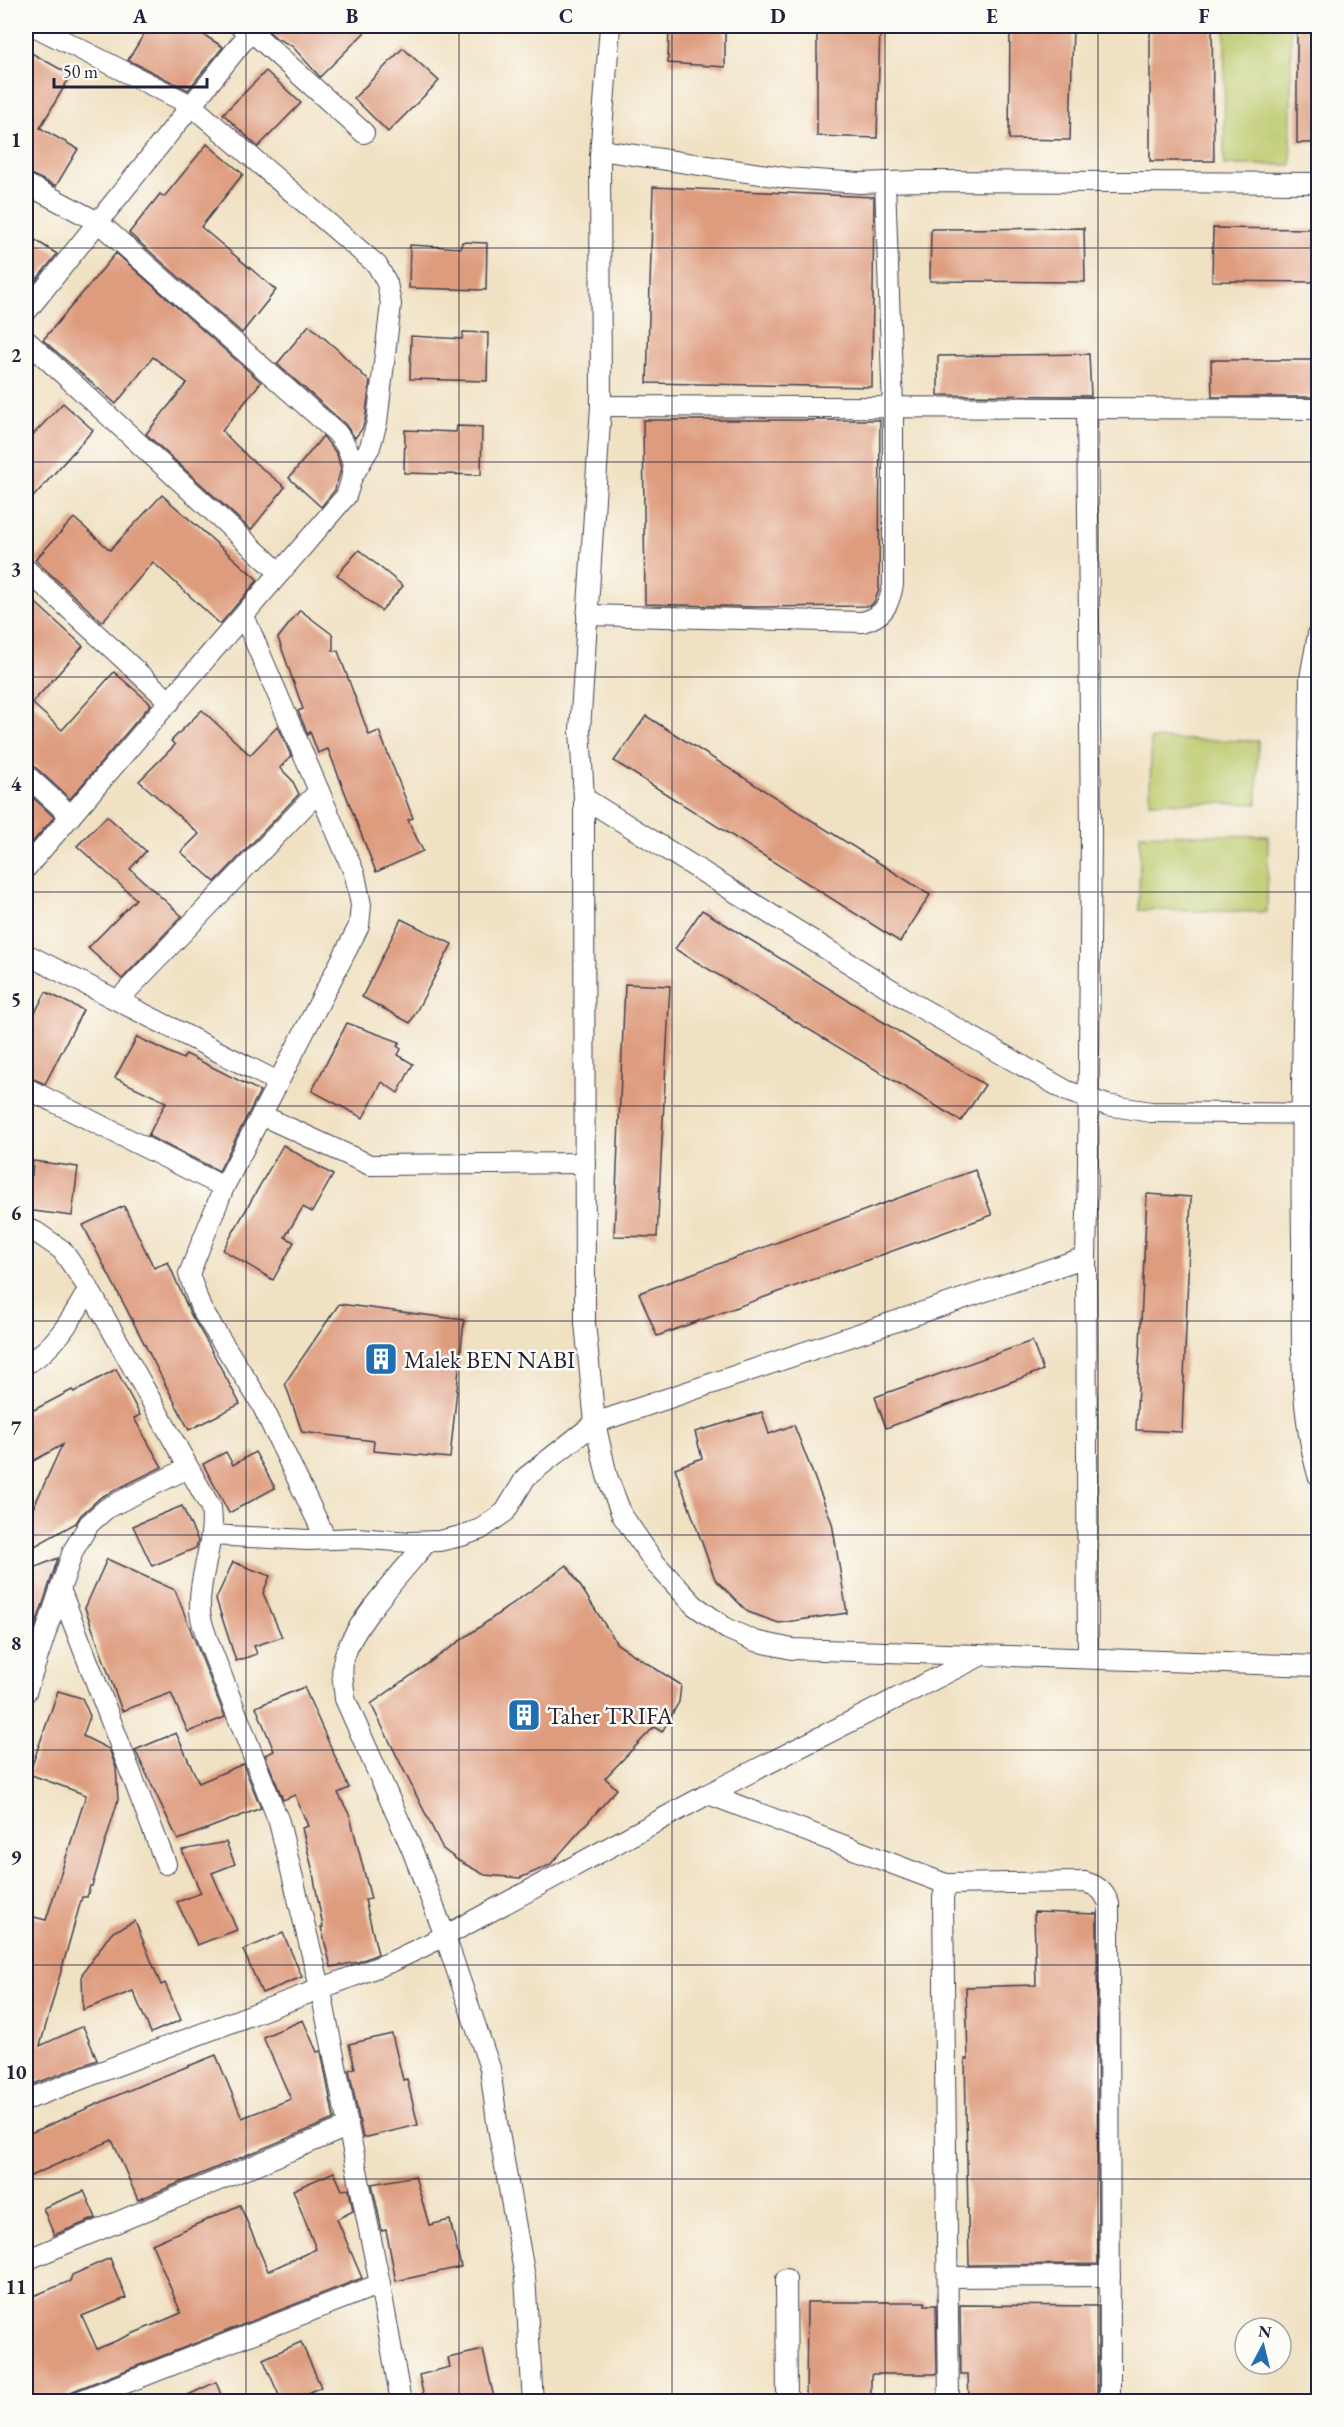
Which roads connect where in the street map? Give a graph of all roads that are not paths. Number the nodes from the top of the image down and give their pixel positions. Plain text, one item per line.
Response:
1 (34, 26) edge
2 (610, 26) edge
3 (246, 28) edge
4 (191, 105) junction
5 (364, 133) dead end
6 (600, 150) junction
7 (885, 182) junction
8 (1318, 183) edge
9 (26, 184) edge
10 (98, 222) junction
11 (26, 312) edge
12 (26, 340) edge
13 (601, 406) junction
14 (893, 408) junction
15 (1088, 409) junction
16 (1318, 409) edge
17 (354, 474) junction
18 (26, 569) edge
19 (280, 573) junction
20 (587, 615) junction
21 (244, 616) junction
22 (1318, 634) edge
23 (170, 702) junction
24 (26, 775) edge
25 (319, 790) junction
26 (584, 798) junction
27 (71, 816) junction
28 (26, 868) edge
29 (26, 954) edge
30 (117, 1000) junction
31 (278, 1082) junction
32 (26, 1088) edge
33 (1089, 1099) junction
34 (261, 1114) junction
35 (1309, 1114) edge
36 (585, 1163) junction
37 (224, 1187) junction
38 (26, 1228) edge
39 (1086, 1257) junction
40 (89, 1289) junction
41 (26, 1364) edge
42 (595, 1423) junction
43 (188, 1468) junction
44 (1318, 1475) edge
45 (211, 1534) junction
46 (326, 1539) junction
47 (428, 1542) junction
48 (60, 1589) junction
49 (982, 1655) junction
50 (1088, 1658) junction
51 (1318, 1666) edge
52 (26, 1692) edge
53 (708, 1794) junction
54 (166, 1864) dead end
55 (946, 1884) junction
56 (445, 1936) junction
57 (320, 1987) junction
58 (26, 2100) edge
59 (347, 2127) junction
60 (26, 2260) edge
61 (1110, 2276) junction
62 (948, 2277) junction
63 (786, 2279) dead end
64 (380, 2284) junction
65 (76, 2402) edge
66 (401, 2402) edge
67 (533, 2402) edge
68 (787, 2402) edge
69 (949, 2402) edge
70 (1110, 2402) edge

1 - 4 street
2 - 6 street
3 - 4 street
3 - 5 street
4 - 10 street
4 - 17 street
6 - 7 street
6 - 13 street
7 - 8 street
7 - 14 street
9 - 10 street
10 - 11 street
10 - 17 street
12 - 19 street
13 - 14 street
13 - 20 street
14 - 15 street
14 - 20 street
15 - 16 street
15 - 33 street
17 - 19 street
18 - 23 street
19 - 21 street
20 - 26 street
21 - 23 street
21 - 25 street
22 - 35 street
23 - 27 street
24 - 27 street
25 - 30 street
25 - 31 street
26 - 33 street
26 - 36 street
27 - 28 street
29 - 30 street
30 - 31 street
31 - 34 street
32 - 37 street
33 - 35 street
33 - 39 street
34 - 36 street
34 - 37 street
35 - 44 street
36 - 42 street
37 - 46 street
38 - 40 street
39 - 42 street
39 - 50 street
40 - 41 street
40 - 43 street
42 - 47 street
42 - 49 street
43 - 45 street
43 - 48 street
45 - 46 street
45 - 57 street
46 - 47 street
47 - 56 street
48 - 52 street
48 - 54 street
49 - 50 street
49 - 53 street
50 - 51 street
53 - 55 street
53 - 56 street
55 - 61 street
55 - 62 street
56 - 57 street
56 - 67 street
57 - 58 street
57 - 59 street
59 - 60 street
59 - 64 street
61 - 62 street
61 - 70 street
62 - 69 street
63 - 68 street
64 - 65 street
64 - 66 street

